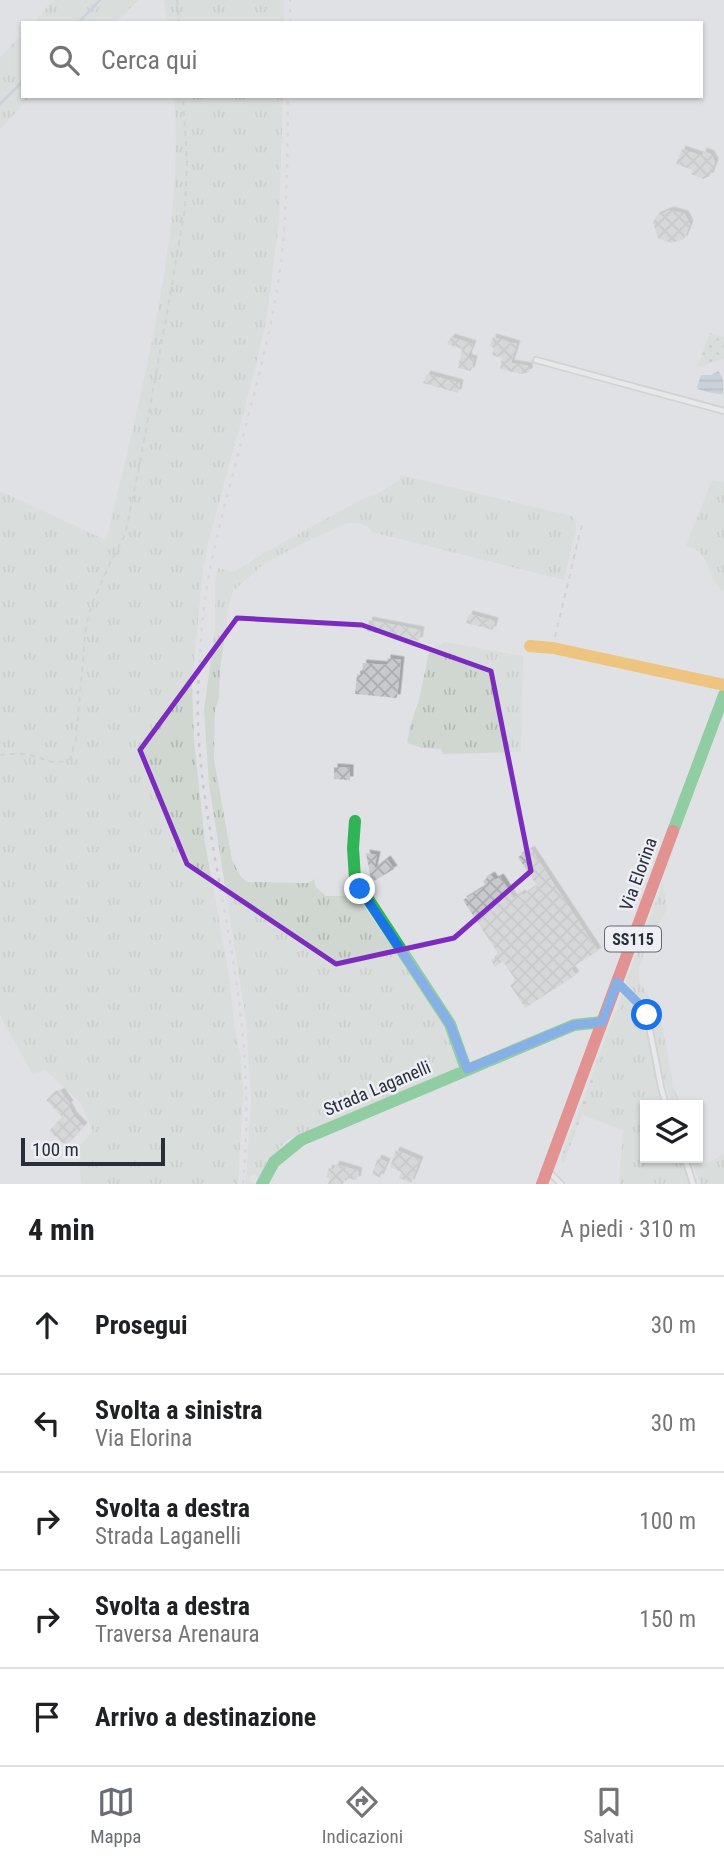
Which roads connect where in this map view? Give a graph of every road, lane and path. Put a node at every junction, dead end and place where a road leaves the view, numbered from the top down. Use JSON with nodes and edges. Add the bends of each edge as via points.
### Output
{"nodes":[{"id":1,"x":177,"y":0,"type":"edge"},
{"id":2,"x":179,"y":21,"type":"edge"},
{"id":3,"x":183,"y":98,"type":"edge"},
{"id":4,"x":536,"y":360,"type":"dead end"},
{"id":5,"x":724,"y":411,"type":"edge"},
{"id":6,"x":582,"y":524,"type":"dead end"},
{"id":7,"x":530,"y":646,"type":"dead end"},
{"id":8,"x":554,"y":648,"type":"junction"},
{"id":9,"x":724,"y":685,"type":"edge"},
{"id":10,"x":724,"y":695,"type":"edge"},
{"id":11,"x":0,"y":755,"type":"edge"},
{"id":12,"x":355,"y":821,"type":"dead end"},
{"id":13,"x":617,"y":982,"type":"junction"},
{"id":14,"x":602,"y":1022,"type":"junction"},
{"id":15,"x":467,"y":1069,"type":"junction"},
{"id":16,"x":665,"y":1100,"type":"edge"},
{"id":17,"x":687,"y":1163,"type":"edge"},
{"id":18,"x":547,"y":1171,"type":"junction"},
{"id":19,"x":262,"y":1184,"type":"edge"},
{"id":20,"x":542,"y":1184,"type":"edge"},
{"id":21,"x":561,"y":1184,"type":"edge"},
{"id":22,"x":693,"y":1184,"type":"edge"}],
"edges":[{"from":1,"to":2,"type":"path"},
{"from":3,"to":11,"type":"path","via":[[187,161],[183,221],[125,535],[86,625],[76,739],[70,759],[61,763],[28,754]]},
{"from":4,"to":5,"type":"lane"},
{"from":6,"to":8,"type":"path"},
{"from":7,"to":8,"type":"street"},
{"from":8,"to":9,"type":"street"},
{"from":10,"to":13,"type":"street","name":"Via Elorina","number":"SS115"},
{"from":12,"to":15,"type":"street","via":[[355,879],[450,1024]]},
{"from":13,"to":14,"type":"street","name":"Via Elorina","number":"SS115"},
{"from":13,"to":16,"type":"lane","via":[[647,1015]]},
{"from":14,"to":15,"type":"street","name":"Strada Laganelli","via":[[574,1025]]},
{"from":14,"to":18,"type":"street","name":"Via Elorina","number":"SS115"},
{"from":15,"to":19,"type":"street","name":"Strada Laganelli","via":[[300,1140],[274,1162]]},
{"from":17,"to":22,"type":"lane"},
{"from":18,"to":20,"type":"street","name":"Via Elorina","number":"SS115"},
{"from":18,"to":21,"type":"lane"}]}
